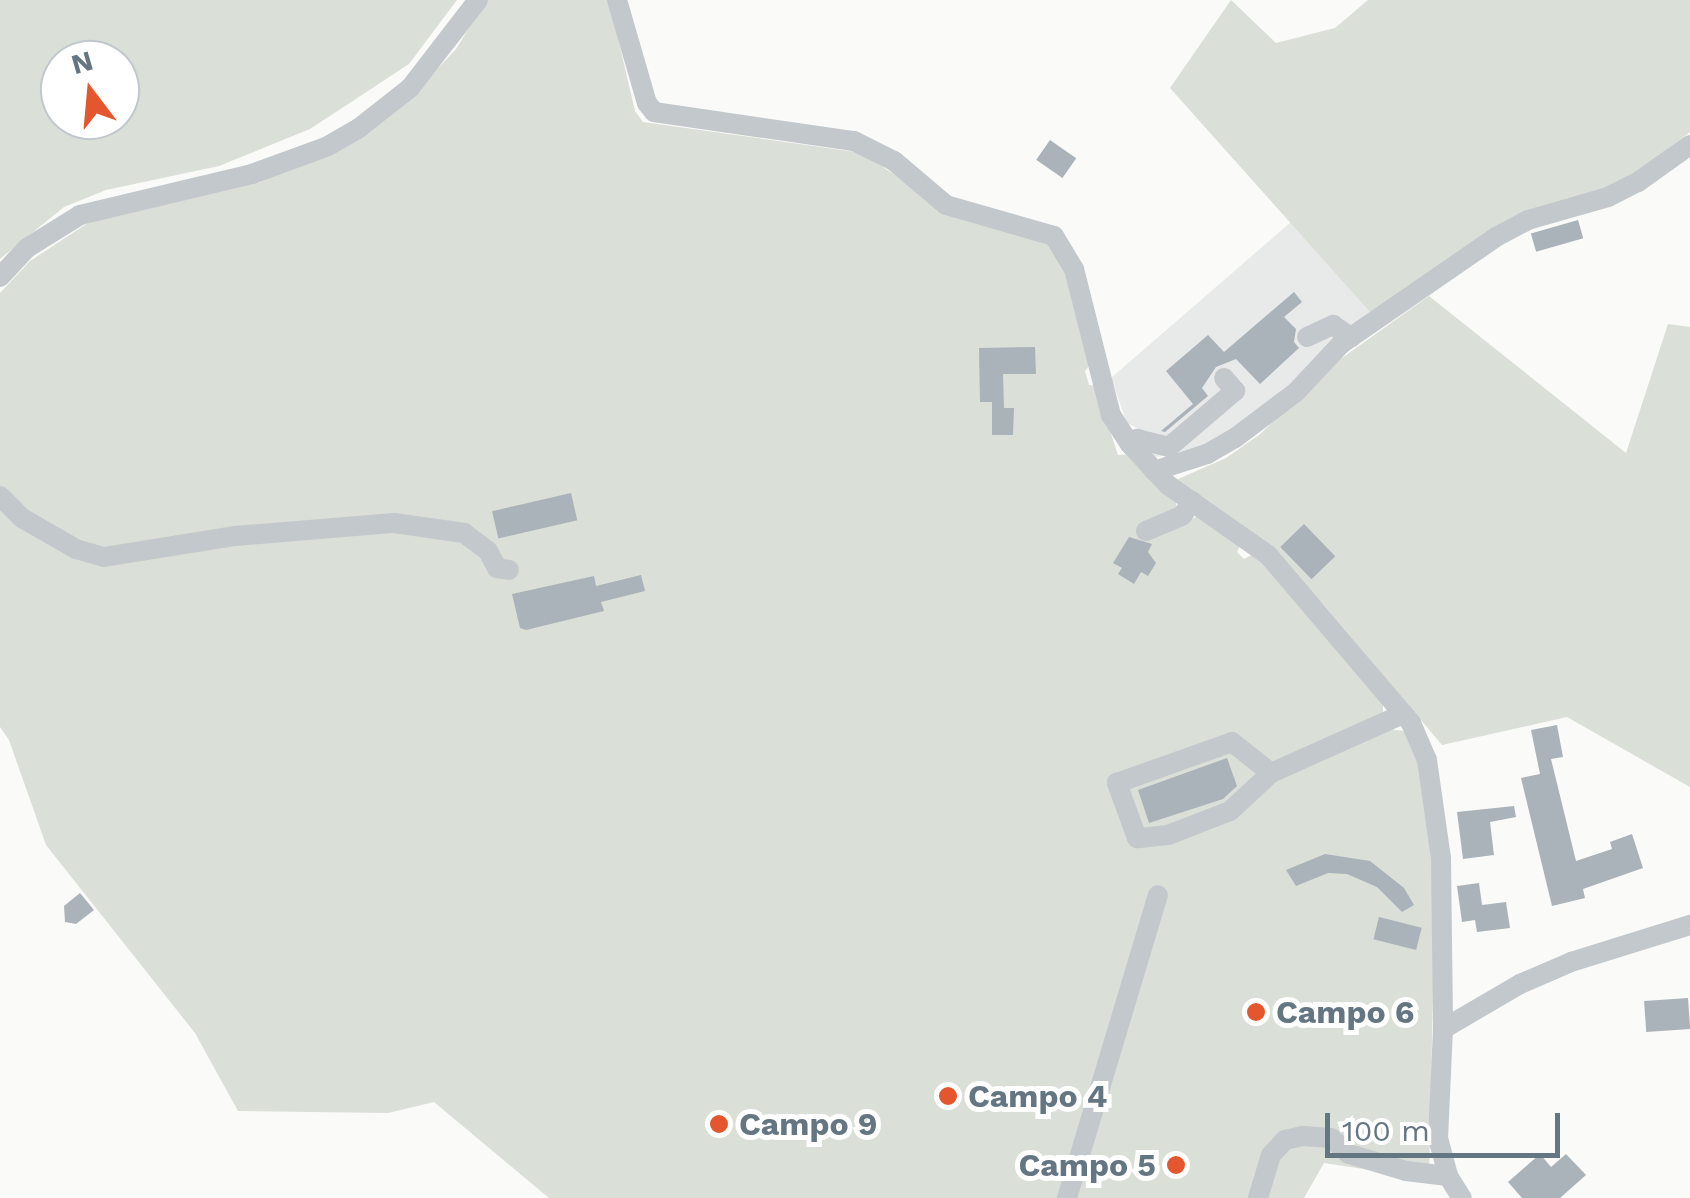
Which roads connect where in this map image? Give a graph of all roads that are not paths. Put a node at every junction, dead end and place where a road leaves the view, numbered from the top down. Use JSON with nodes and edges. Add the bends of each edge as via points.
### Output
{"nodes":[{"id":1,"x":478,"y":0,"type":"edge"},
{"id":2,"x":617,"y":0,"type":"edge"},
{"id":3,"x":1688,"y":149,"type":"edge"},
{"id":4,"x":0,"y":277,"type":"edge"},
{"id":5,"x":1308,"y":336,"type":"dead end"},
{"id":6,"x":1351,"y":336,"type":"junction"},
{"id":7,"x":1224,"y":378,"type":"dead end"},
{"id":8,"x":1130,"y":444,"type":"junction"},
{"id":9,"x":1154,"y":470,"type":"junction"},
{"id":10,"x":0,"y":496,"type":"edge"},
{"id":11,"x":1192,"y":501,"type":"junction"},
{"id":12,"x":1146,"y":531,"type":"dead end"},
{"id":13,"x":509,"y":570,"type":"dead end"},
{"id":14,"x":1403,"y":714,"type":"junction"},
{"id":15,"x":1271,"y":774,"type":"junction"},
{"id":16,"x":1158,"y":895,"type":"dead end"},
{"id":17,"x":1690,"y":925,"type":"edge"},
{"id":18,"x":1443,"y":1029,"type":"junction"},
{"id":19,"x":1448,"y":1176,"type":"junction"},
{"id":20,"x":1067,"y":1198,"type":"edge"},
{"id":21,"x":1258,"y":1198,"type":"edge"},
{"id":22,"x":1462,"y":1198,"type":"edge"}],
"edges":[{"from":1,"to":4,"type":"street","via":[[420,77],[328,146],[252,174],[80,216],[27,248]]},
{"from":2,"to":8,"type":"street","via":[[654,112],[854,141],[894,161],[946,204],[1054,236],[1074,269],[1111,415]]},
{"from":3,"to":6,"type":"street","via":[[1608,197],[1513,226]]},
{"from":5,"to":6,"type":"street","via":[[1333,326]]},
{"from":6,"to":9,"type":"street","via":[[1296,392],[1236,438]]},
{"from":7,"to":8,"type":"street","via":[[1235,391],[1169,447],[1136,439]]},
{"from":8,"to":9,"type":"street"},
{"from":9,"to":11,"type":"street"},
{"from":10,"to":13,"type":"street","via":[[22,518],[104,557],[235,536],[394,523],[464,533],[488,551],[497,568]]},
{"from":11,"to":12,"type":"street","via":[[1182,516]]},
{"from":11,"to":14,"type":"street","via":[[1242,534],[1298,586]]},
{"from":14,"to":15,"type":"street"},
{"from":14,"to":18,"type":"street","via":[[1427,760],[1436,798]]},
{"from":15,"to":15,"type":"street","via":[[1232,742],[1117,783],[1137,838],[1168,835],[1230,810]]},
{"from":16,"to":20,"type":"street"},
{"from":17,"to":18,"type":"street","via":[[1571,962]]},
{"from":18,"to":19,"type":"street","via":[[1438,1138]]},
{"from":19,"to":21,"type":"street","via":[[1406,1171],[1349,1154],[1331,1138],[1303,1136],[1285,1140],[1272,1155]]},
{"from":19,"to":22,"type":"street"}]}
